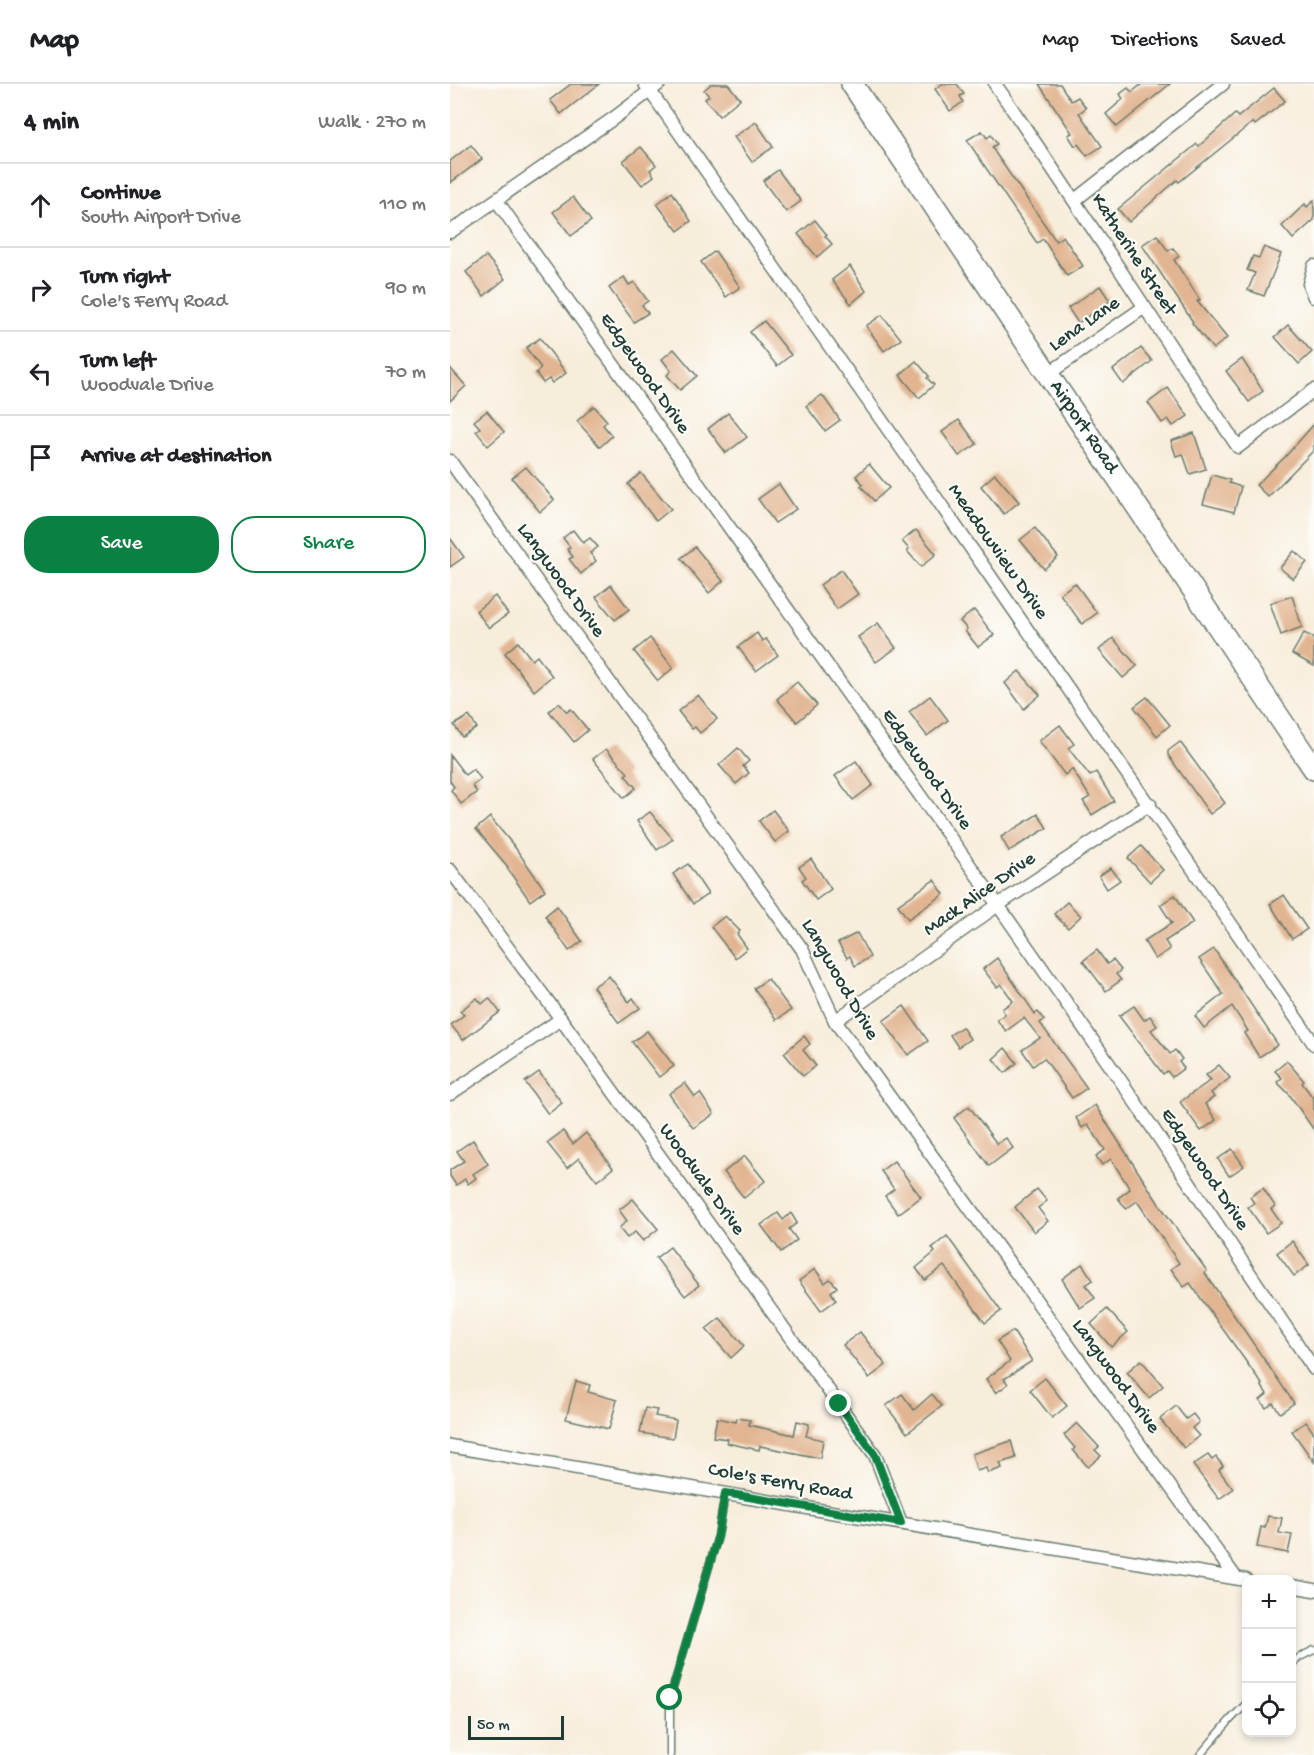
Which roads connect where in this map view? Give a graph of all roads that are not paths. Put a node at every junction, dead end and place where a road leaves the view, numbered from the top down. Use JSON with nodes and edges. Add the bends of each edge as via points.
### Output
{"nodes":[{"id":1,"x":852,"y":84,"type":"edge"},
{"id":2,"x":995,"y":84,"type":"edge"},
{"id":3,"x":1223,"y":84,"type":"edge"},
{"id":4,"x":651,"y":86,"type":"edge"},
{"id":5,"x":1075,"y":200,"type":"junction"},
{"id":6,"x":497,"y":201,"type":"junction"},
{"id":7,"x":450,"y":232,"type":"edge"},
{"id":8,"x":1314,"y":266,"type":"edge"},
{"id":9,"x":1314,"y":297,"type":"edge"},
{"id":10,"x":1143,"y":308,"type":"junction"},
{"id":11,"x":1048,"y":374,"type":"junction"},
{"id":12,"x":1314,"y":390,"type":"edge"},
{"id":13,"x":450,"y":461,"type":"edge"},
{"id":14,"x":1314,"y":769,"type":"edge"},
{"id":15,"x":1150,"y":804,"type":"junction"},
{"id":16,"x":450,"y":870,"type":"edge"},
{"id":17,"x":998,"y":905,"type":"junction"},
{"id":18,"x":561,"y":1019,"type":"junction"},
{"id":19,"x":835,"y":1021,"type":"junction"},
{"id":20,"x":1314,"y":1044,"type":"edge"},
{"id":21,"x":450,"y":1094,"type":"edge"},
{"id":22,"x":1314,"y":1369,"type":"edge"},
{"id":23,"x":450,"y":1446,"type":"edge"},
{"id":24,"x":725,"y":1493,"type":"junction"},
{"id":25,"x":901,"y":1523,"type":"junction"},
{"id":26,"x":1241,"y":1579,"type":"edge"},
{"id":27,"x":1296,"y":1587,"type":"edge"},
{"id":28,"x":1314,"y":1590,"type":"edge"},
{"id":29,"x":1314,"y":1650,"type":"edge"},
{"id":30,"x":1296,"y":1660,"type":"edge"},
{"id":31,"x":1242,"y":1708,"type":"edge"},
{"id":32,"x":670,"y":1755,"type":"edge"},
{"id":33,"x":1200,"y":1755,"type":"edge"}],
"edges":[{"from":1,"to":11,"type":"highway","name":"Airport Road"},
{"from":2,"to":5,"type":"street","name":"Katherine Street"},
{"from":3,"to":5,"type":"street"},
{"from":4,"to":6,"type":"street"},
{"from":4,"to":15,"type":"street","name":"Meadowview Drive"},
{"from":5,"to":10,"type":"street","name":"Katherine Street"},
{"from":6,"to":7,"type":"street"},
{"from":6,"to":17,"type":"street","name":"Edgewood Drive"},
{"from":8,"to":9,"type":"street","via":[[1309,284]]},
{"from":10,"to":11,"type":"street","name":"Lena Lane"},
{"from":10,"to":12,"type":"street","name":"Katherine Street","via":[[1238,447]]},
{"from":11,"to":14,"type":"highway","name":"Airport Road"},
{"from":13,"to":19,"type":"street","name":"Langwood Drive","via":[[802,949]]},
{"from":15,"to":17,"type":"street","name":"Mack Alice Drive"},
{"from":15,"to":20,"type":"street","name":"Meadowview Drive"},
{"from":16,"to":18,"type":"street","name":"Woodvale Drive"},
{"from":17,"to":19,"type":"street","name":"Mack Alice Drive"},
{"from":17,"to":22,"type":"street","name":"Edgewood Drive"},
{"from":18,"to":21,"type":"street"},
{"from":18,"to":25,"type":"street","name":"Woodvale Drive","via":[[875,1455]]},
{"from":19,"to":26,"type":"street","name":"Langwood Drive"},
{"from":23,"to":24,"type":"street","name":"Cole's Ferry Road"},
{"from":24,"to":25,"type":"street","name":"Cole's Ferry Road"},
{"from":24,"to":32,"type":"lane","via":[[718,1536],[670,1698]]},
{"from":25,"to":26,"type":"street","name":"Cole's Ferry Road"},
{"from":27,"to":28,"type":"street"},
{"from":29,"to":30,"type":"lane"},
{"from":31,"to":33,"type":"lane"}]}
